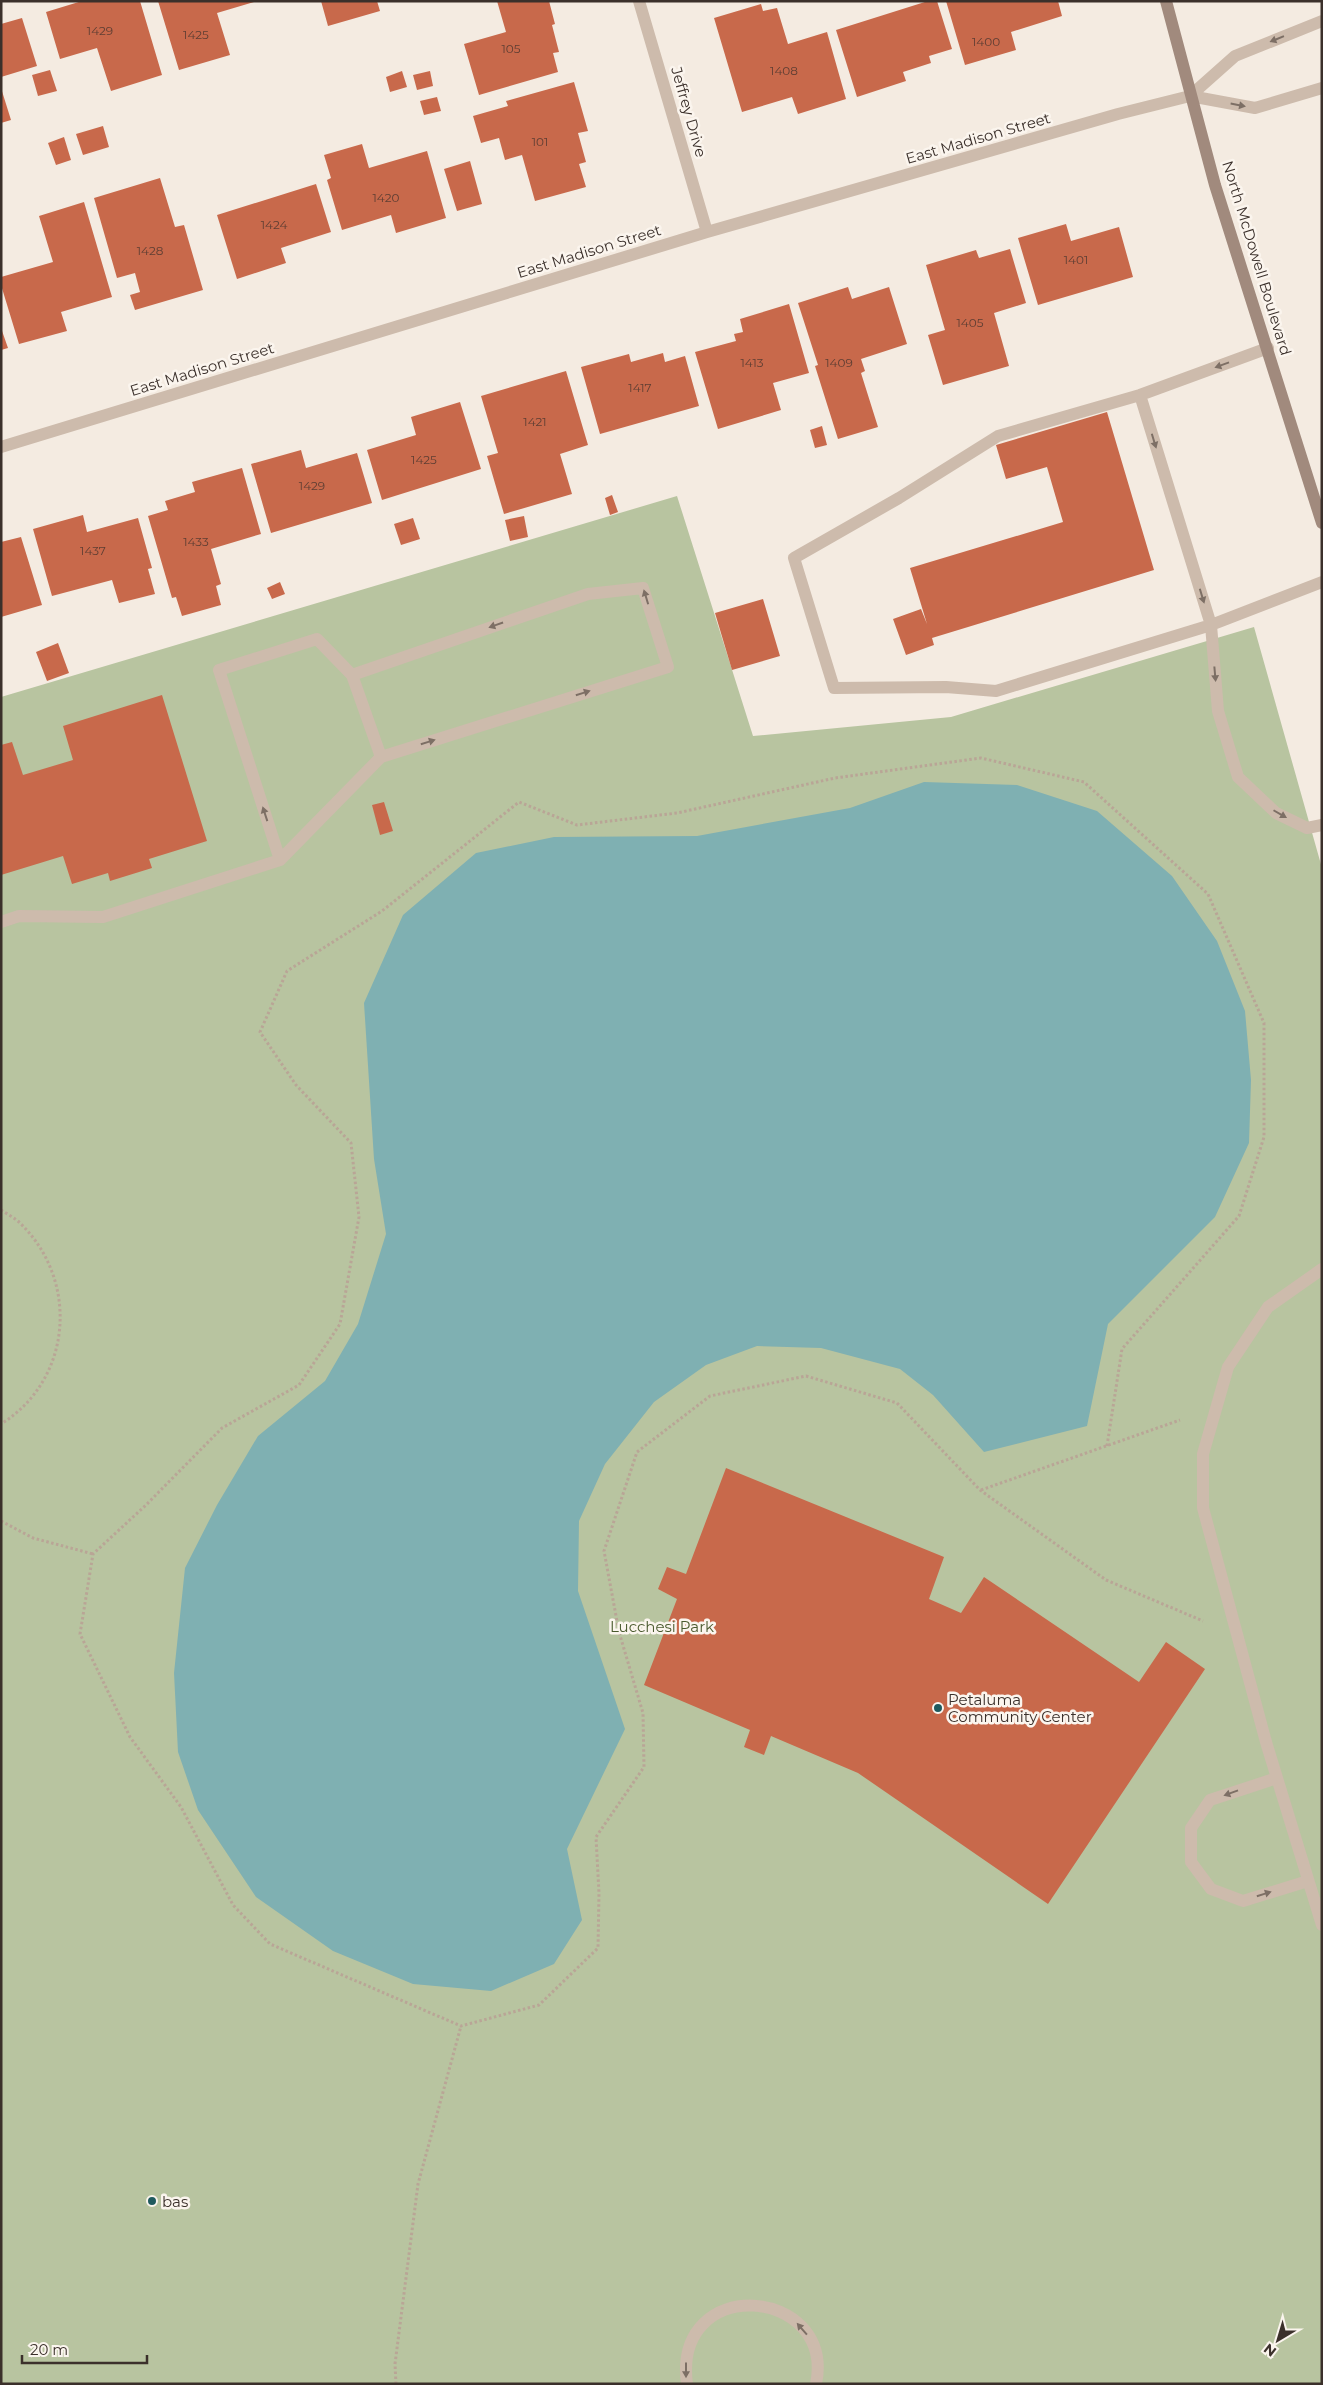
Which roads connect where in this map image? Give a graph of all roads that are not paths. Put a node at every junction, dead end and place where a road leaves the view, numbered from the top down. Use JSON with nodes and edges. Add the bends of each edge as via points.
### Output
{"nodes":[{"id":1,"x":639,"y":1,"type":"edge"},
{"id":2,"x":1166,"y":1,"type":"edge"},
{"id":3,"x":1322,"y":21,"type":"edge"},
{"id":4,"x":1322,"y":88,"type":"edge"},
{"id":5,"x":1190,"y":96,"type":"junction"},
{"id":6,"x":707,"y":232,"type":"junction"},
{"id":7,"x":1268,"y":348,"type":"junction"},
{"id":8,"x":1140,"y":394,"type":"junction"},
{"id":9,"x":1,"y":446,"type":"edge"},
{"id":10,"x":1322,"y":523,"type":"edge"},
{"id":11,"x":1322,"y":582,"type":"edge"},
{"id":12,"x":1211,"y":625,"type":"junction"},
{"id":13,"x":352,"y":675,"type":"junction"},
{"id":14,"x":381,"y":757,"type":"junction"},
{"id":15,"x":1322,"y":825,"type":"edge"},
{"id":16,"x":280,"y":860,"type":"junction"},
{"id":17,"x":1,"y":922,"type":"edge"},
{"id":18,"x":1322,"y":1269,"type":"edge"},
{"id":19,"x":1278,"y":1778,"type":"junction"},
{"id":20,"x":1308,"y":1881,"type":"junction"},
{"id":21,"x":1322,"y":1925,"type":"edge"},
{"id":22,"x":687,"y":2384,"type":"edge"},
{"id":23,"x":816,"y":2384,"type":"edge"}],
"edges":[{"from":1,"to":6,"type":"street","name":"Jeffrey Drive"},
{"from":2,"to":5,"type":"main road","name":"North McDowell Boulevard"},
{"from":3,"to":5,"type":"street","one_way":true,"via":[[1234,56]]},
{"from":5,"to":4,"type":"street","one_way":true,"via":[[1255,108]]},
{"from":5,"to":6,"type":"street","name":"East Madison Street"},
{"from":5,"to":7,"type":"main road","name":"North McDowell Boulevard"},
{"from":6,"to":9,"type":"street","name":"East Madison Street"},
{"from":7,"to":8,"type":"street","one_way":true},
{"from":7,"to":10,"type":"main road","name":"North McDowell Boulevard"},
{"from":8,"to":12,"type":"street","one_way":true},
{"from":8,"to":12,"type":"street","via":[[998,436],[794,558],[834,688],[946,687],[996,691]]},
{"from":11,"to":12,"type":"street"},
{"from":12,"to":15,"type":"street","one_way":true,"via":[[1218,711],[1238,777],[1276,813],[1307,828]]},
{"from":13,"to":14,"type":"street"},
{"from":14,"to":13,"type":"street","one_way":true,"via":[[668,667],[643,588],[588,594]]},
{"from":16,"to":13,"type":"street","one_way":true,"via":[[219,670],[317,639]]},
{"from":14,"to":16,"type":"street"},
{"from":16,"to":17,"type":"street","via":[[103,917],[19,916]]},
{"from":18,"to":19,"type":"street","via":[[1268,1307],[1228,1367],[1204,1454],[1203,1508]]},
{"from":19,"to":20,"type":"street"},
{"from":19,"to":20,"type":"street","one_way":true,"via":[[1210,1800],[1191,1828],[1191,1862],[1211,1889],[1243,1900]]},
{"from":20,"to":21,"type":"street"},
{"from":23,"to":22,"type":"street","one_way":true,"via":[[815,2350],[804,2330],[787,2314],[765,2305],[742,2304],[720,2311],[702,2326],[689,2345],[685,2368]]}]}
